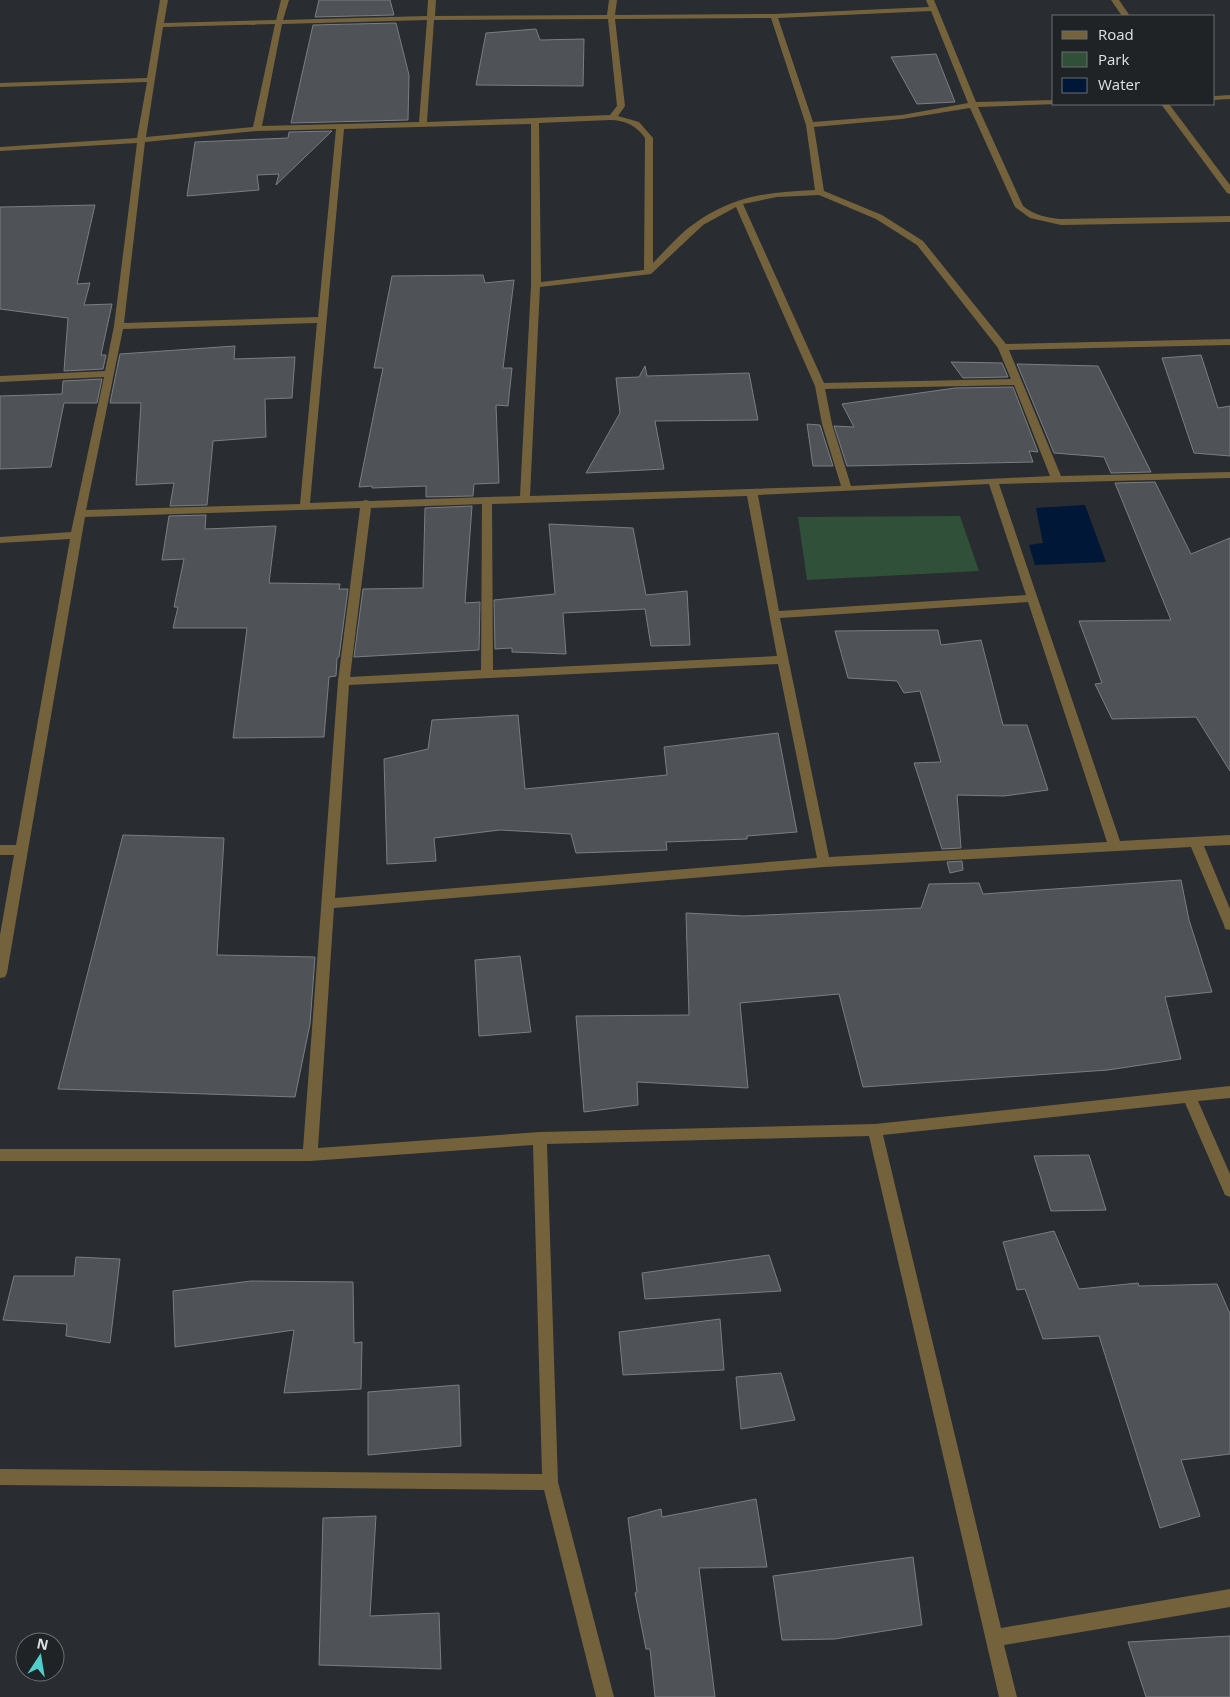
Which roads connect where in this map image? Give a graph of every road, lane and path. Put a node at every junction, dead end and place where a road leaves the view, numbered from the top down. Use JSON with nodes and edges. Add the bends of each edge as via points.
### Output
{"nodes":[{"id":1,"x":164,"y":0,"type":"edge"},
{"id":2,"x":285,"y":0,"type":"edge"},
{"id":3,"x":432,"y":0,"type":"edge"},
{"id":4,"x":613,"y":0,"type":"edge"},
{"id":5,"x":930,"y":0,"type":"edge"},
{"id":6,"x":1115,"y":0,"type":"edge"},
{"id":7,"x":934,"y":9,"type":"junction"},
{"id":8,"x":1125,"y":15,"type":"edge"},
{"id":9,"x":611,"y":16,"type":"junction"},
{"id":10,"x":774,"y":16,"type":"junction"},
{"id":11,"x":432,"y":18,"type":"junction"},
{"id":12,"x":279,"y":21,"type":"junction"},
{"id":13,"x":160,"y":26,"type":"junction"},
{"id":14,"x":150,"y":80,"type":"junction"},
{"id":15,"x":0,"y":85,"type":"edge"},
{"id":16,"x":1230,"y":97,"type":"edge"},
{"id":17,"x":1215,"y":98,"type":"edge"},
{"id":18,"x":1052,"y":102,"type":"edge"},
{"id":19,"x":973,"y":104,"type":"junction"},
{"id":20,"x":1166,"y":105,"type":"edge"},
{"id":21,"x":614,"y":116,"type":"junction"},
{"id":22,"x":535,"y":121,"type":"junction"},
{"id":23,"x":423,"y":123,"type":"junction"},
{"id":24,"x":810,"y":125,"type":"junction"},
{"id":25,"x":340,"y":126,"type":"junction"},
{"id":26,"x":256,"y":129,"type":"junction"},
{"id":27,"x":141,"y":140,"type":"junction"},
{"id":28,"x":0,"y":149,"type":"edge"},
{"id":29,"x":1230,"y":191,"type":"edge"},
{"id":30,"x":820,"y":192,"type":"junction"},
{"id":31,"x":738,"y":202,"type":"junction"},
{"id":32,"x":1230,"y":219,"type":"edge"},
{"id":33,"x":648,"y":272,"type":"junction"},
{"id":34,"x":536,"y":285,"type":"junction"},
{"id":35,"x":321,"y":320,"type":"junction"},
{"id":36,"x":119,"y":326,"type":"junction"},
{"id":37,"x":1230,"y":342,"type":"edge"},
{"id":38,"x":1003,"y":347,"type":"junction"},
{"id":39,"x":108,"y":374,"type":"junction"},
{"id":40,"x":0,"y":379,"type":"edge"},
{"id":41,"x":1017,"y":382,"type":"junction"},
{"id":42,"x":820,"y":386,"type":"junction"},
{"id":43,"x":1230,"y":475,"type":"edge"},
{"id":44,"x":1057,"y":480,"type":"junction"},
{"id":45,"x":993,"y":481,"type":"junction"},
{"id":46,"x":847,"y":488,"type":"junction"},
{"id":47,"x":752,"y":492,"type":"junction"},
{"id":48,"x":525,"y":500,"type":"junction"},
{"id":49,"x":487,"y":501,"type":"junction"},
{"id":50,"x":366,"y":504,"type":"junction"},
{"id":51,"x":305,"y":506,"type":"junction"},
{"id":52,"x":80,"y":514,"type":"junction"},
{"id":53,"x":76,"y":535,"type":"junction"},
{"id":54,"x":0,"y":540,"type":"edge"},
{"id":55,"x":1032,"y":598,"type":"junction"},
{"id":56,"x":774,"y":616,"type":"junction"},
{"id":57,"x":784,"y":660,"type":"junction"},
{"id":58,"x":487,"y":674,"type":"junction"},
{"id":59,"x":344,"y":681,"type":"junction"},
{"id":60,"x":1230,"y":840,"type":"edge"},
{"id":61,"x":1196,"y":843,"type":"junction"},
{"id":62,"x":1115,"y":846,"type":"junction"},
{"id":63,"x":0,"y":850,"type":"edge"},
{"id":64,"x":21,"y":850,"type":"junction"},
{"id":65,"x":824,"y":862,"type":"junction"},
{"id":66,"x":328,"y":904,"type":"junction"},
{"id":67,"x":1230,"y":925,"type":"edge"},
{"id":68,"x":0,"y":973,"type":"edge"},
{"id":69,"x":1230,"y":1092,"type":"edge"},
{"id":70,"x":1189,"y":1097,"type":"junction"},
{"id":71,"x":876,"y":1130,"type":"junction"},
{"id":72,"x":540,"y":1138,"type":"junction"},
{"id":73,"x":0,"y":1154,"type":"edge"},
{"id":74,"x":310,"y":1155,"type":"junction"},
{"id":75,"x":1230,"y":1190,"type":"edge"},
{"id":76,"x":0,"y":1477,"type":"edge"},
{"id":77,"x":550,"y":1482,"type":"junction"},
{"id":78,"x":1230,"y":1598,"type":"edge"},
{"id":79,"x":995,"y":1638,"type":"junction"},
{"id":80,"x":605,"y":1697,"type":"edge"},
{"id":81,"x":1008,"y":1697,"type":"edge"}],
"edges":[{"from":1,"to":13,"type":"street"},
{"from":2,"to":12,"type":"street"},
{"from":3,"to":11,"type":"street"},
{"from":4,"to":9,"type":"street"},
{"from":5,"to":7,"type":"street"},
{"from":6,"to":8,"type":"street"},
{"from":7,"to":10,"type":"street"},
{"from":7,"to":19,"type":"street"},
{"from":9,"to":10,"type":"street"},
{"from":9,"to":11,"type":"street"},
{"from":9,"to":21,"type":"street","via":[[621,106]]},
{"from":10,"to":24,"type":"street"},
{"from":11,"to":12,"type":"street"},
{"from":11,"to":23,"type":"street"},
{"from":12,"to":13,"type":"street"},
{"from":12,"to":26,"type":"street"},
{"from":13,"to":14,"type":"street"},
{"from":14,"to":15,"type":"street"},
{"from":14,"to":27,"type":"street"},
{"from":16,"to":17,"type":"street"},
{"from":18,"to":19,"type":"street"},
{"from":19,"to":24,"type":"street","via":[[902,117]]},
{"from":19,"to":32,"type":"street","via":[[1019,207],[1028,215],[1060,222]]},
{"from":20,"to":29,"type":"street"},
{"from":21,"to":22,"type":"street"},
{"from":21,"to":33,"type":"street","via":[[646,131],[649,138]]},
{"from":22,"to":23,"type":"street"},
{"from":22,"to":34,"type":"street"},
{"from":23,"to":25,"type":"street"},
{"from":24,"to":30,"type":"street"},
{"from":25,"to":26,"type":"street"},
{"from":25,"to":35,"type":"street"},
{"from":26,"to":27,"type":"street"},
{"from":27,"to":28,"type":"street"},
{"from":27,"to":36,"type":"street"},
{"from":30,"to":31,"type":"street","via":[[777,194]]},
{"from":30,"to":38,"type":"street","via":[[879,217],[920,243]]},
{"from":31,"to":33,"type":"street","via":[[700,223]]},
{"from":31,"to":42,"type":"street"},
{"from":33,"to":34,"type":"street"},
{"from":34,"to":48,"type":"street"},
{"from":35,"to":36,"type":"street"},
{"from":35,"to":51,"type":"street"},
{"from":36,"to":39,"type":"street"},
{"from":37,"to":38,"type":"street"},
{"from":38,"to":41,"type":"street"},
{"from":39,"to":40,"type":"street"},
{"from":39,"to":52,"type":"street"},
{"from":41,"to":42,"type":"street"},
{"from":41,"to":44,"type":"street"},
{"from":42,"to":46,"type":"street","via":[[827,424]]},
{"from":43,"to":44,"type":"street"},
{"from":44,"to":45,"type":"street"},
{"from":45,"to":46,"type":"street"},
{"from":45,"to":55,"type":"street"},
{"from":46,"to":47,"type":"street"},
{"from":47,"to":48,"type":"street"},
{"from":47,"to":56,"type":"street"},
{"from":48,"to":49,"type":"street"},
{"from":49,"to":50,"type":"street"},
{"from":49,"to":58,"type":"street"},
{"from":50,"to":51,"type":"street"},
{"from":50,"to":59,"type":"street"},
{"from":51,"to":52,"type":"street"},
{"from":52,"to":53,"type":"street"},
{"from":53,"to":54,"type":"street"},
{"from":53,"to":64,"type":"street"},
{"from":55,"to":56,"type":"street"},
{"from":55,"to":62,"type":"street"},
{"from":56,"to":57,"type":"street"},
{"from":57,"to":58,"type":"street"},
{"from":57,"to":65,"type":"street"},
{"from":58,"to":59,"type":"street"},
{"from":59,"to":66,"type":"street"},
{"from":60,"to":61,"type":"street"},
{"from":61,"to":62,"type":"street"},
{"from":61,"to":67,"type":"street"},
{"from":62,"to":65,"type":"street"},
{"from":63,"to":64,"type":"street"},
{"from":64,"to":68,"type":"street"},
{"from":65,"to":66,"type":"street"},
{"from":66,"to":74,"type":"street"},
{"from":69,"to":70,"type":"street"},
{"from":70,"to":71,"type":"street"},
{"from":70,"to":75,"type":"street"},
{"from":71,"to":72,"type":"street"},
{"from":71,"to":79,"type":"street"},
{"from":72,"to":74,"type":"street"},
{"from":72,"to":77,"type":"street"},
{"from":73,"to":74,"type":"street"},
{"from":76,"to":77,"type":"street"},
{"from":77,"to":80,"type":"street"},
{"from":78,"to":79,"type":"street"},
{"from":79,"to":81,"type":"street"}]}
